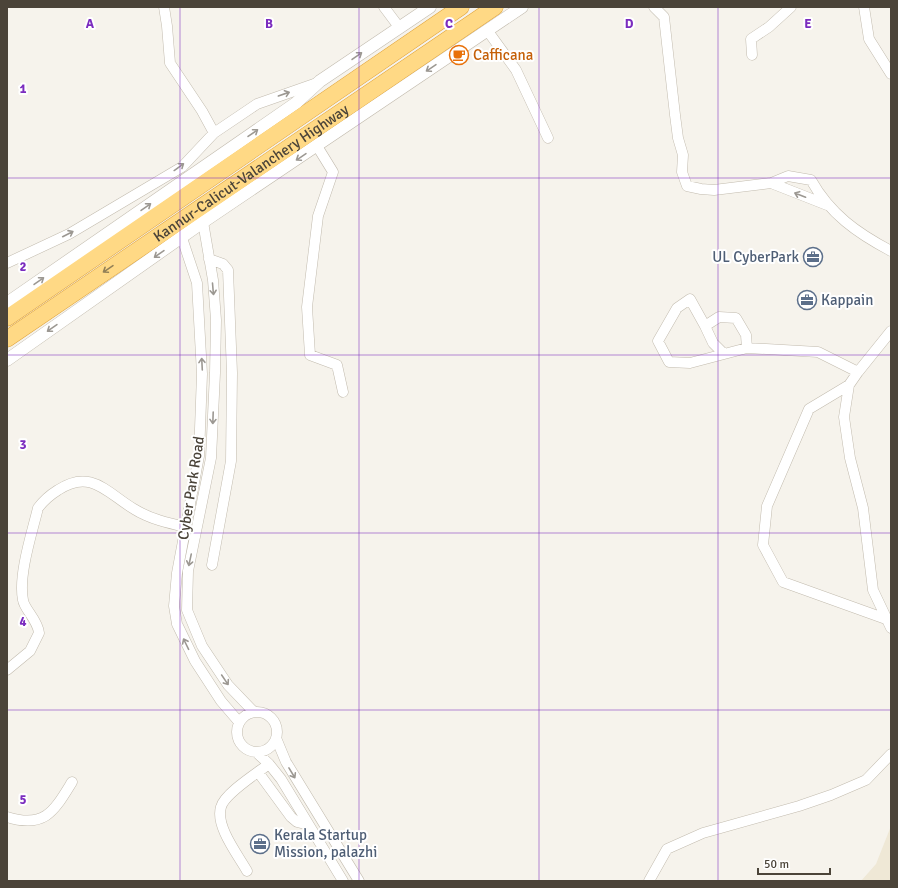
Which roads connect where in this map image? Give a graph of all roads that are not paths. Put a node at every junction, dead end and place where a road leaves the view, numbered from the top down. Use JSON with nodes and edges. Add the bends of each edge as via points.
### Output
{"nodes":[{"id":1,"x":164,"y":7,"type":"edge"},
{"id":2,"x":384,"y":7,"type":"edge"},
{"id":3,"x":430,"y":7,"type":"edge"},
{"id":4,"x":461,"y":7,"type":"edge"},
{"id":5,"x":495,"y":7,"type":"edge"},
{"id":6,"x":522,"y":7,"type":"edge"},
{"id":7,"x":654,"y":7,"type":"edge"},
{"id":8,"x":792,"y":7,"type":"edge"},
{"id":9,"x":864,"y":7,"type":"edge"},
{"id":10,"x":398,"y":27,"type":"junction"},
{"id":11,"x":486,"y":30,"type":"junction"},
{"id":12,"x":752,"y":55,"type":"dead end"},
{"id":13,"x":891,"y":74,"type":"edge"},
{"id":14,"x":320,"y":82,"type":"junction"},
{"id":15,"x":214,"y":132,"type":"junction"},
{"id":16,"x":548,"y":138,"type":"dead end"},
{"id":17,"x":317,"y":146,"type":"junction"},
{"id":18,"x":771,"y":183,"type":"junction"},
{"id":19,"x":829,"y":206,"type":"junction"},
{"id":20,"x":203,"y":222,"type":"junction"},
{"id":21,"x":182,"y":238,"type":"junction"},
{"id":22,"x":891,"y":251,"type":"edge"},
{"id":23,"x":209,"y":259,"type":"junction"},
{"id":24,"x":7,"y":263,"type":"edge"},
{"id":25,"x":7,"y":303,"type":"edge"},
{"id":26,"x":7,"y":318,"type":"edge"},
{"id":27,"x":705,"y":326,"type":"junction"},
{"id":28,"x":891,"y":331,"type":"edge"},
{"id":29,"x":7,"y":339,"type":"edge"},
{"id":30,"x":747,"y":348,"type":"junction"},
{"id":31,"x":723,"y":353,"type":"junction"},
{"id":32,"x":7,"y":360,"type":"edge"},
{"id":33,"x":858,"y":372,"type":"junction"},
{"id":34,"x":849,"y":385,"type":"junction"},
{"id":35,"x":343,"y":392,"type":"dead end"},
{"id":36,"x":186,"y":527,"type":"junction"},
{"id":37,"x":212,"y":565,"type":"dead end"},
{"id":38,"x":886,"y":619,"type":"junction"},
{"id":39,"x":891,"y":628,"type":"edge"},
{"id":40,"x":7,"y":670,"type":"edge"},
{"id":41,"x":253,"y":711,"type":"junction"},
{"id":42,"x":239,"y":722,"type":"junction"},
{"id":43,"x":276,"y":738,"type":"junction"},
{"id":44,"x":256,"y":752,"type":"junction"},
{"id":45,"x":891,"y":754,"type":"edge"},
{"id":46,"x":269,"y":764,"type":"junction"},
{"id":47,"x":258,"y":772,"type":"junction"},
{"id":48,"x":72,"y":782,"type":"dead end"},
{"id":49,"x":7,"y":818,"type":"edge"},
{"id":50,"x":309,"y":825,"type":"junction"},
{"id":51,"x":247,"y":871,"type":"dead end"},
{"id":52,"x":343,"y":881,"type":"edge"},
{"id":53,"x":359,"y":881,"type":"edge"},
{"id":54,"x":649,"y":881,"type":"edge"}],
"edges":[{"from":1,"to":15,"type":"street","via":[[170,63]]},
{"from":2,"to":10,"type":"street"},
{"from":3,"to":10,"type":"street"},
{"from":4,"to":26,"type":"highway","name":"Kannur-Calicut-Valanchery Highway"},
{"from":5,"to":29,"type":"highway","name":"Kannur-Calicut-Valanchery Highway","one_way":true},
{"from":6,"to":11,"type":"street"},
{"from":7,"to":18,"type":"street","via":[[664,16],[678,138],[683,155],[682,172],[687,186],[714,190]]},
{"from":8,"to":12,"type":"street","via":[[751,39]]},
{"from":9,"to":13,"type":"street","via":[[869,39]]},
{"from":14,"to":10,"type":"street","one_way":true},
{"from":11,"to":16,"type":"street","via":[[516,70]]},
{"from":11,"to":17,"type":"street","one_way":true},
{"from":15,"to":14,"type":"street","one_way":true,"via":[[257,104]]},
{"from":25,"to":14,"type":"street","one_way":true,"via":[[296,103]]},
{"from":24,"to":15,"type":"street","one_way":true,"via":[[69,234],[182,167]]},
{"from":17,"to":20,"type":"street","one_way":true},
{"from":17,"to":35,"type":"street","via":[[332,172],[318,216],[307,307],[307,332],[310,355],[337,365]]},
{"from":19,"to":18,"type":"street","one_way":true},
{"from":18,"to":19,"type":"street","via":[[788,176],[812,180],[821,198]]},
{"from":19,"to":22,"type":"street","via":[[863,236]]},
{"from":20,"to":21,"type":"street"},
{"from":20,"to":23,"type":"street"},
{"from":21,"to":32,"type":"street","one_way":true},
{"from":36,"to":21,"type":"street","name":"Cyber Park Road","one_way":true,"via":[[199,456],[202,374],[197,283]]},
{"from":23,"to":37,"type":"street","via":[[223,264],[228,270],[232,373],[231,461]]},
{"from":23,"to":41,"type":"street","one_way":true,"via":[[216,320],[211,458],[188,571],[186,610],[207,652],[228,685]]},
{"from":27,"to":30,"type":"street","via":[[719,317],[736,318],[746,334]]},
{"from":27,"to":31,"type":"street","via":[[713,343]]},
{"from":27,"to":31,"type":"street","via":[[690,299],[677,308],[658,341],[669,362],[690,363]]},
{"from":28,"to":33,"type":"street"},
{"from":30,"to":31,"type":"street"},
{"from":30,"to":33,"type":"street","via":[[818,352]]},
{"from":33,"to":34,"type":"street"},
{"from":34,"to":38,"type":"street","via":[[844,417],[850,458],[863,508],[873,590]]},
{"from":34,"to":38,"type":"street","via":[[809,410],[767,506],[763,545],[783,582]]},
{"from":36,"to":40,"type":"street","via":[[134,510],[97,484],[81,480],[69,483],[43,500],[38,508],[24,565],[23,601],[39,633],[30,651]]},
{"from":42,"to":36,"type":"street","name":"Cyber Park Road","one_way":true,"via":[[220,701],[195,661],[177,624],[174,606],[177,573]]},
{"from":38,"to":39,"type":"street"},
{"from":41,"to":42,"type":"street"},
{"from":41,"to":43,"type":"street","via":[[268,714],[276,724]]},
{"from":42,"to":44,"type":"street","via":[[239,742],[243,747]]},
{"from":43,"to":44,"type":"street","via":[[269,748]]},
{"from":43,"to":53,"type":"street","one_way":true,"via":[[286,762]]},
{"from":44,"to":46,"type":"street"},
{"from":45,"to":54,"type":"street","via":[[866,780],[838,792],[799,806],[703,833],[667,849]]},
{"from":46,"to":47,"type":"street"},
{"from":46,"to":50,"type":"street"},
{"from":47,"to":50,"type":"street","via":[[291,817],[297,822]]},
{"from":47,"to":51,"type":"street","via":[[226,798],[221,806],[221,827]]},
{"from":48,"to":49,"type":"street","via":[[55,810],[46,818],[35,821]]},
{"from":50,"to":52,"type":"street"}]}
